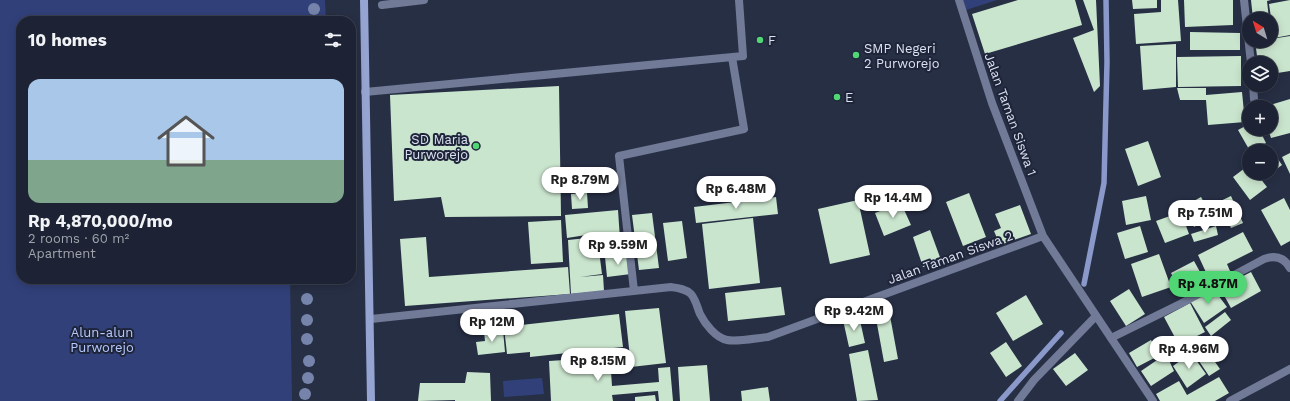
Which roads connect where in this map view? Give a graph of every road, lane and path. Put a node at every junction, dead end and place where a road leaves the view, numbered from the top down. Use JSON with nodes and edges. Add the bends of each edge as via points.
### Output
{"nodes":[{"id":1,"x":364,"y":0,"type":"edge"},
{"id":2,"x":424,"y":0,"type":"edge"},
{"id":3,"x":739,"y":0,"type":"edge"},
{"id":4,"x":959,"y":0,"type":"edge"},
{"id":5,"x":1244,"y":0,"type":"edge"},
{"id":6,"x":382,"y":5,"type":"dead end"},
{"id":7,"x":1250,"y":56,"type":"edge"},
{"id":8,"x":732,"y":57,"type":"junction"},
{"id":9,"x":366,"y":92,"type":"junction"},
{"id":10,"x":1254,"y":92,"type":"edge"},
{"id":11,"x":1254,"y":99,"type":"dead end"},
{"id":12,"x":1043,"y":236,"type":"junction"},
{"id":13,"x":1290,"y":268,"type":"edge"},
{"id":14,"x":634,"y":291,"type":"junction"},
{"id":15,"x":1096,"y":316,"type":"junction"},
{"id":16,"x":371,"y":319,"type":"junction"},
{"id":17,"x":1111,"y":338,"type":"junction"},
{"id":18,"x":1290,"y":369,"type":"edge"},
{"id":19,"x":371,"y":401,"type":"edge"},
{"id":20,"x":1018,"y":401,"type":"edge"},
{"id":21,"x":1153,"y":401,"type":"edge"},
{"id":22,"x":1230,"y":401,"type":"edge"}],
"edges":[{"from":1,"to":9,"type":"main road"},
{"from":2,"to":6,"type":"street"},
{"from":3,"to":8,"type":"street","via":[[743,56]]},
{"from":4,"to":12,"type":"street","name":"Jalan Taman Siswa 1","via":[[992,103]]},
{"from":5,"to":7,"type":"street"},
{"from":8,"to":9,"type":"street"},
{"from":8,"to":14,"type":"street","via":[[744,130],[619,156]]},
{"from":9,"to":16,"type":"main road"},
{"from":10,"to":11,"type":"street"},
{"from":12,"to":14,"type":"street","name":"Jalan Taman Siswa 2","via":[[768,337],[726,340],[715,333],[701,315],[690,294],[683,289],[671,287]]},
{"from":12,"to":15,"type":"street","name":"Jalan Taman Siswa 1"},
{"from":13,"to":17,"type":"street","via":[[1286,260],[1278,257],[1264,259]]},
{"from":14,"to":16,"type":"street","name":"Jalan Taman Siswa 2"},
{"from":15,"to":17,"type":"street","name":"Jalan Taman Siswa 1"},
{"from":15,"to":20,"type":"street","via":[[1034,380]]},
{"from":16,"to":19,"type":"main road"},
{"from":17,"to":21,"type":"street","name":"Jalan Taman Siswa 1"},
{"from":18,"to":22,"type":"street"}]}
